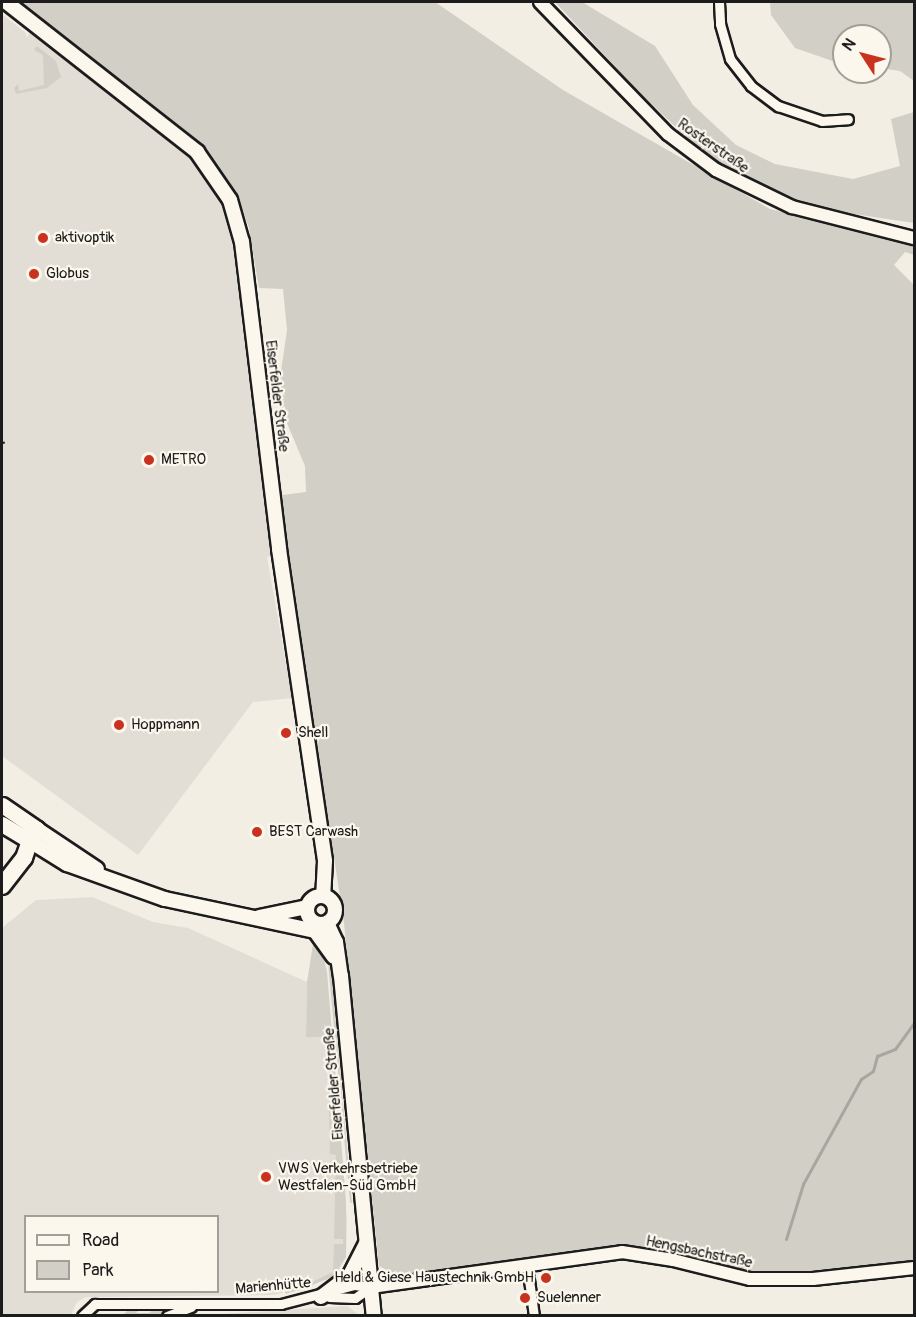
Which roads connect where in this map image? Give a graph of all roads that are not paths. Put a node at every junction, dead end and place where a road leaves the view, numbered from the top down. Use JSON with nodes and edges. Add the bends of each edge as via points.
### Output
{"nodes":[{"id":1,"x":6,"y":2,"type":"edge"},
{"id":2,"x":540,"y":2,"type":"edge"},
{"id":3,"x":719,"y":2,"type":"edge"},
{"id":4,"x":848,"y":119,"type":"dead end"},
{"id":5,"x":915,"y":238,"type":"edge"},
{"id":6,"x":2,"y":805,"type":"edge"},
{"id":7,"x":2,"y":824,"type":"edge"},
{"id":8,"x":34,"y":835,"type":"junction"},
{"id":9,"x":2,"y":879,"type":"edge"},
{"id":10,"x":2,"y":886,"type":"edge"},
{"id":11,"x":323,"y":896,"type":"junction"},
{"id":12,"x":308,"y":912,"type":"junction"},
{"id":13,"x":254,"y":918,"type":"junction"},
{"id":14,"x":327,"y":923,"type":"junction"},
{"id":15,"x":340,"y":976,"type":"junction"},
{"id":16,"x":366,"y":1241,"type":"junction"},
{"id":17,"x":527,"y":1265,"type":"junction"},
{"id":18,"x":915,"y":1268,"type":"edge"},
{"id":19,"x":371,"y":1287,"type":"junction"},
{"id":20,"x":321,"y":1297,"type":"junction"},
{"id":21,"x":191,"y":1306,"type":"junction"},
{"id":22,"x":82,"y":1316,"type":"edge"},
{"id":23,"x":167,"y":1316,"type":"edge"},
{"id":24,"x":374,"y":1316,"type":"edge"},
{"id":25,"x":534,"y":1316,"type":"edge"}],
"edges":[{"from":1,"to":11,"type":"main road","name":"Eiserfelder Straße","via":[[197,152],[230,200],[242,242],[279,549],[325,861]]},
{"from":2,"to":5,"type":"street","name":"Rosterstraße","via":[[668,134],[733,181],[792,207]]},
{"from":3,"to":4,"type":"street","via":[[720,24],[730,59],[750,86],[778,106],[822,122]]},
{"from":6,"to":8,"type":"main road"},
{"from":7,"to":8,"type":"main road"},
{"from":8,"to":9,"type":"highway","via":[[14,855]]},
{"from":8,"to":10,"type":"highway","via":[[24,858]]},
{"from":8,"to":13,"type":"main road","via":[[68,864],[165,899]]},
{"from":11,"to":12,"type":"main road","via":[[311,900]]},
{"from":11,"to":14,"type":"main road","name":"Eiserfelder Straße","via":[[331,899],[336,910]]},
{"from":12,"to":13,"type":"main road"},
{"from":12,"to":14,"type":"main road","via":[[314,923]]},
{"from":13,"to":15,"type":"main road","via":[[321,935]]},
{"from":14,"to":15,"type":"main road","name":"Eiserfelder Straße","via":[[336,942]]},
{"from":15,"to":16,"type":"main road","name":"Eiserfelder Straße"},
{"from":16,"to":19,"type":"main road","name":"Eiserfelder Straße"},
{"from":16,"to":20,"type":"main road","via":[[350,1275]]},
{"from":17,"to":18,"type":"street","name":"Hengsbachstraße","via":[[622,1252],[750,1279],[813,1279]]},
{"from":17,"to":19,"type":"street","name":"Hengsbachstraße"},
{"from":17,"to":25,"type":"street"},
{"from":19,"to":20,"type":"street","name":"Marienhütte","via":[[354,1285]]},
{"from":19,"to":24,"type":"main road","name":"Eiserfelder Straße"},
{"from":20,"to":21,"type":"street","name":"Marienhütte","via":[[281,1304]]},
{"from":21,"to":22,"type":"street","name":"Marienhütte","via":[[95,1304]]},
{"from":21,"to":23,"type":"street","name":"Marienhütte"}]}
